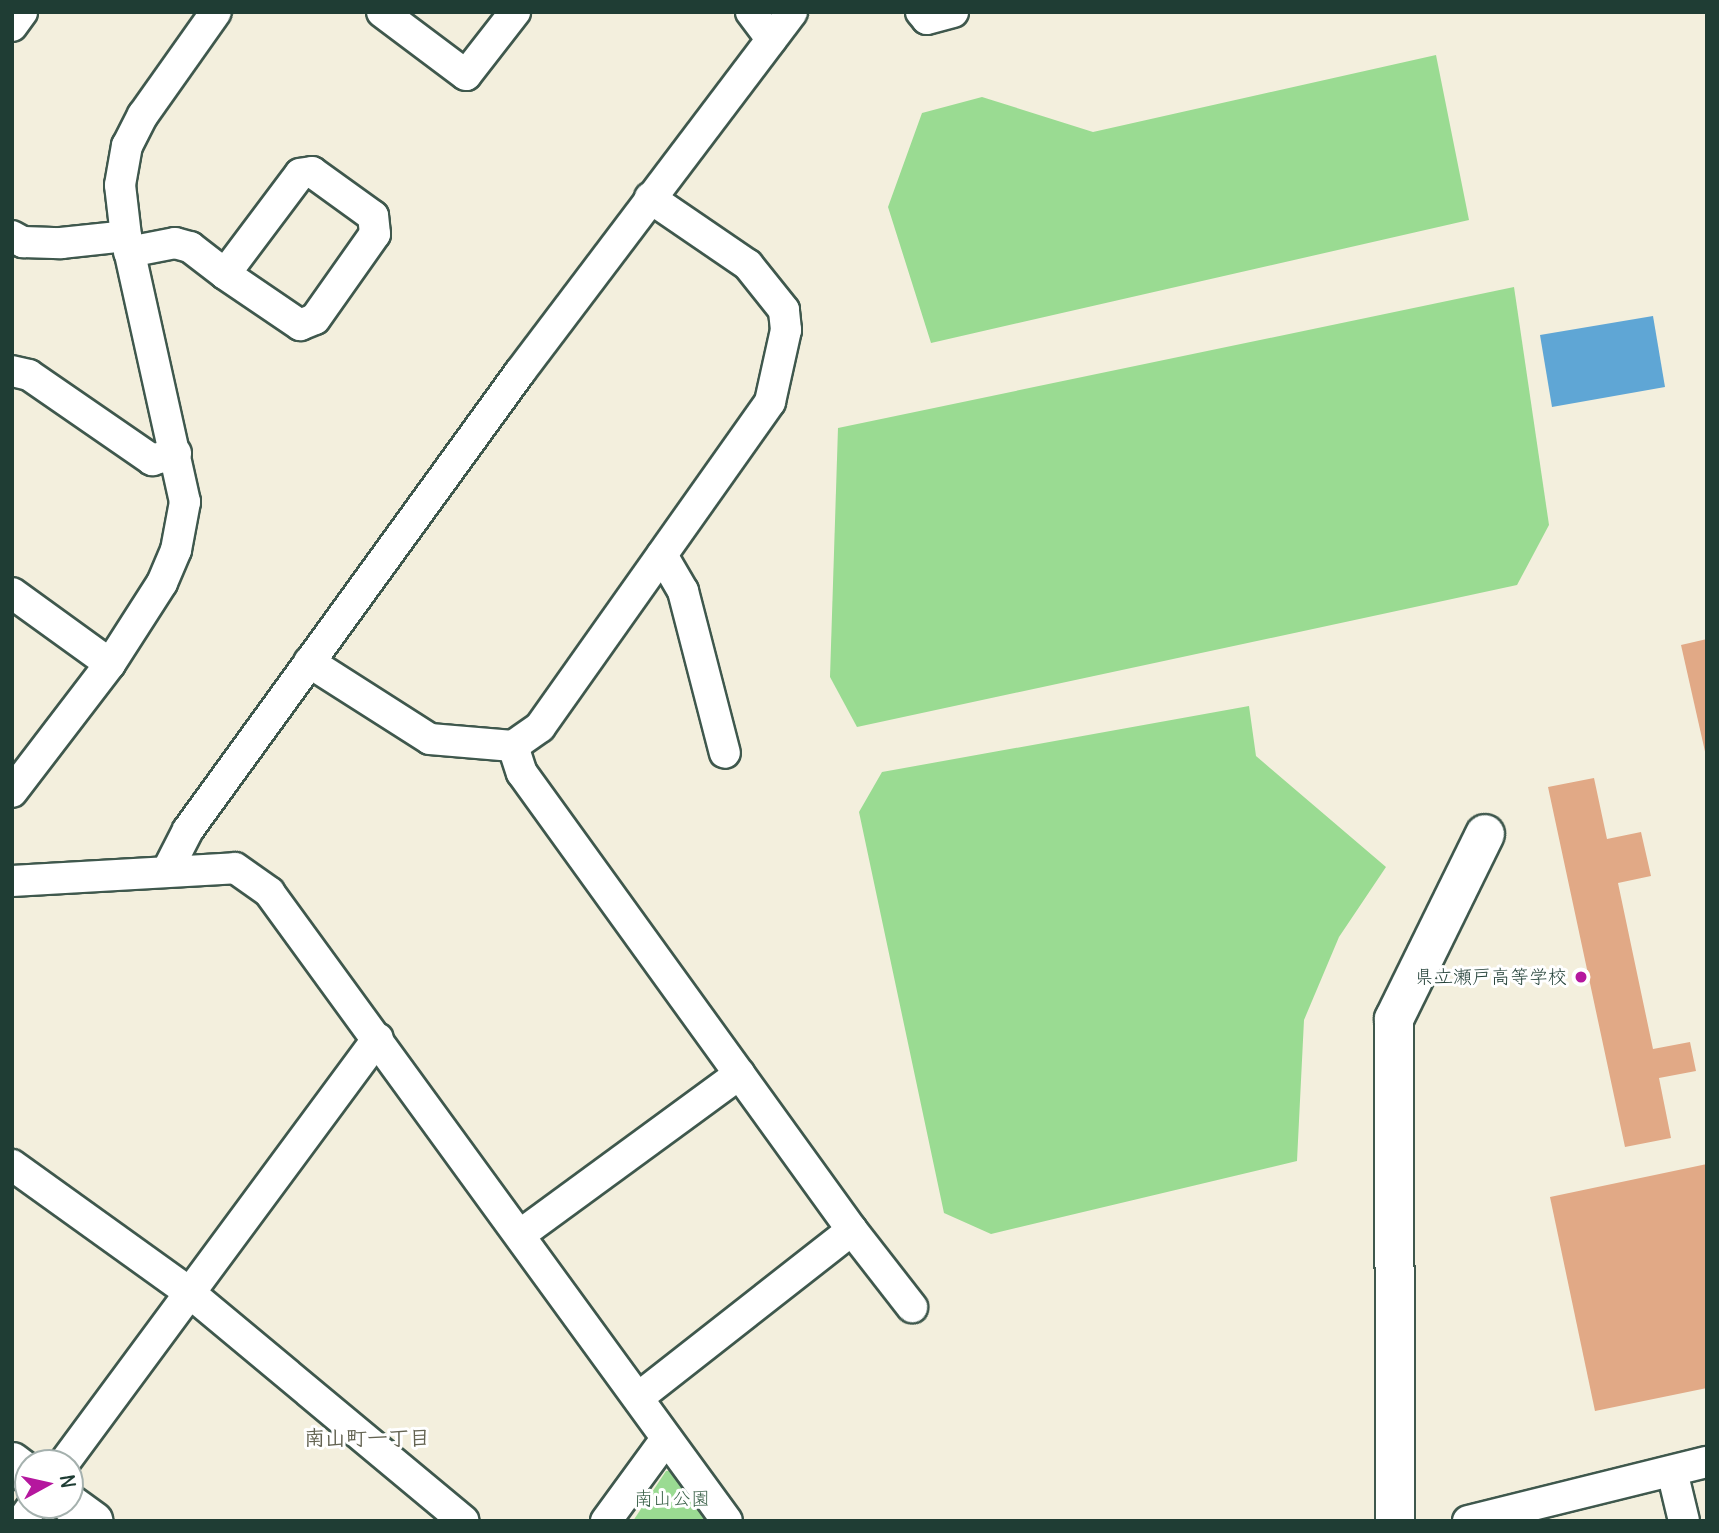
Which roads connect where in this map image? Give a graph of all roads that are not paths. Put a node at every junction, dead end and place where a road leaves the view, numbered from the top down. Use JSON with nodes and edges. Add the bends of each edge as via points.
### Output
{"nodes":[{"id":1,"x":22,"y":12,"type":"edge"},
{"id":2,"x":216,"y":12,"type":"edge"},
{"id":3,"x":382,"y":12,"type":"edge"},
{"id":4,"x":515,"y":12,"type":"edge"},
{"id":5,"x":751,"y":12,"type":"edge"},
{"id":6,"x":792,"y":12,"type":"edge"},
{"id":7,"x":921,"y":12,"type":"edge"},
{"id":8,"x":953,"y":12,"type":"edge"},
{"id":9,"x":12,"y":26,"type":"edge"},
{"id":10,"x":771,"y":39,"type":"junction"},
{"id":11,"x":650,"y":198,"type":"junction"},
{"id":12,"x":12,"y":236,"type":"edge"},
{"id":13,"x":127,"y":244,"type":"junction"},
{"id":14,"x":225,"y":274,"type":"junction"},
{"id":15,"x":12,"y":371,"type":"edge"},
{"id":16,"x":176,"y":453,"type":"junction"},
{"id":17,"x":662,"y":555,"type":"junction"},
{"id":18,"x":12,"y":593,"type":"edge"},
{"id":19,"x":309,"y":662,"type":"junction"},
{"id":20,"x":110,"y":664,"type":"junction"},
{"id":21,"x":513,"y":746,"type":"junction"},
{"id":22,"x":725,"y":753,"type":"dead end"},
{"id":23,"x":12,"y":792,"type":"edge"},
{"id":24,"x":1485,"y":834,"type":"dead end"},
{"id":25,"x":167,"y":871,"type":"junction"},
{"id":26,"x":12,"y":881,"type":"edge"},
{"id":27,"x":378,"y":1038,"type":"junction"},
{"id":28,"x":740,"y":1074,"type":"junction"},
{"id":29,"x":12,"y":1165,"type":"edge"},
{"id":30,"x":852,"y":1230,"type":"junction"},
{"id":31,"x":520,"y":1234,"type":"junction"},
{"id":32,"x":190,"y":1293,"type":"junction"},
{"id":33,"x":912,"y":1307,"type":"dead end"},
{"id":34,"x":639,"y":1397,"type":"junction"},
{"id":35,"x":667,"y":1439,"type":"junction"},
{"id":36,"x":74,"y":1449,"type":"edge"},
{"id":37,"x":1707,"y":1462,"type":"edge"},
{"id":38,"x":1672,"y":1471,"type":"junction"},
{"id":39,"x":464,"y":1521,"type":"edge"},
{"id":40,"x":606,"y":1521,"type":"edge"},
{"id":41,"x":727,"y":1521,"type":"edge"},
{"id":42,"x":1395,"y":1521,"type":"edge"},
{"id":43,"x":1468,"y":1521,"type":"edge"},
{"id":44,"x":1684,"y":1521,"type":"edge"}],
"edges":[{"from":1,"to":9,"type":"street"},
{"from":2,"to":13,"type":"street","via":[[143,114],[127,146],[120,185]]},
{"from":3,"to":4,"type":"street","via":[[466,75]]},
{"from":5,"to":10,"type":"street"},
{"from":6,"to":10,"type":"street"},
{"from":7,"to":8,"type":"street","via":[[927,19]]},
{"from":10,"to":11,"type":"street"},
{"from":11,"to":17,"type":"street","via":[[748,265],[784,310],[786,330],[770,402]]},
{"from":11,"to":19,"type":"street"},
{"from":12,"to":13,"type":"street","via":[[23,242]]},
{"from":13,"to":14,"type":"street","via":[[190,247]]},
{"from":13,"to":16,"type":"street"},
{"from":14,"to":14,"type":"street","via":[[300,325],[315,319],[375,234],[373,216],[312,172],[300,174]]},
{"from":15,"to":16,"type":"street","via":[[29,375],[152,460]]},
{"from":16,"to":20,"type":"street","via":[[185,502],[176,550],[162,583]]},
{"from":17,"to":21,"type":"street","via":[[540,727]]},
{"from":17,"to":22,"type":"street","via":[[683,591]]},
{"from":18,"to":20,"type":"street"},
{"from":19,"to":21,"type":"street","via":[[430,739]]},
{"from":19,"to":25,"type":"street","via":[[188,830]]},
{"from":20,"to":23,"type":"street"},
{"from":21,"to":28,"type":"street","via":[[522,773]]},
{"from":24,"to":42,"type":"street","via":[[1394,1019]]},
{"from":25,"to":26,"type":"street"},
{"from":25,"to":27,"type":"street","via":[[235,868],[269,892]]},
{"from":27,"to":31,"type":"street"},
{"from":27,"to":32,"type":"street"},
{"from":28,"to":30,"type":"street"},
{"from":28,"to":31,"type":"street"},
{"from":29,"to":32,"type":"street"},
{"from":30,"to":33,"type":"street"},
{"from":30,"to":34,"type":"street"},
{"from":31,"to":34,"type":"street"},
{"from":32,"to":36,"type":"street"},
{"from":32,"to":39,"type":"street"},
{"from":34,"to":35,"type":"street"},
{"from":35,"to":40,"type":"street"},
{"from":35,"to":41,"type":"street"},
{"from":37,"to":38,"type":"street"},
{"from":38,"to":43,"type":"street"},
{"from":38,"to":44,"type":"street"}]}
